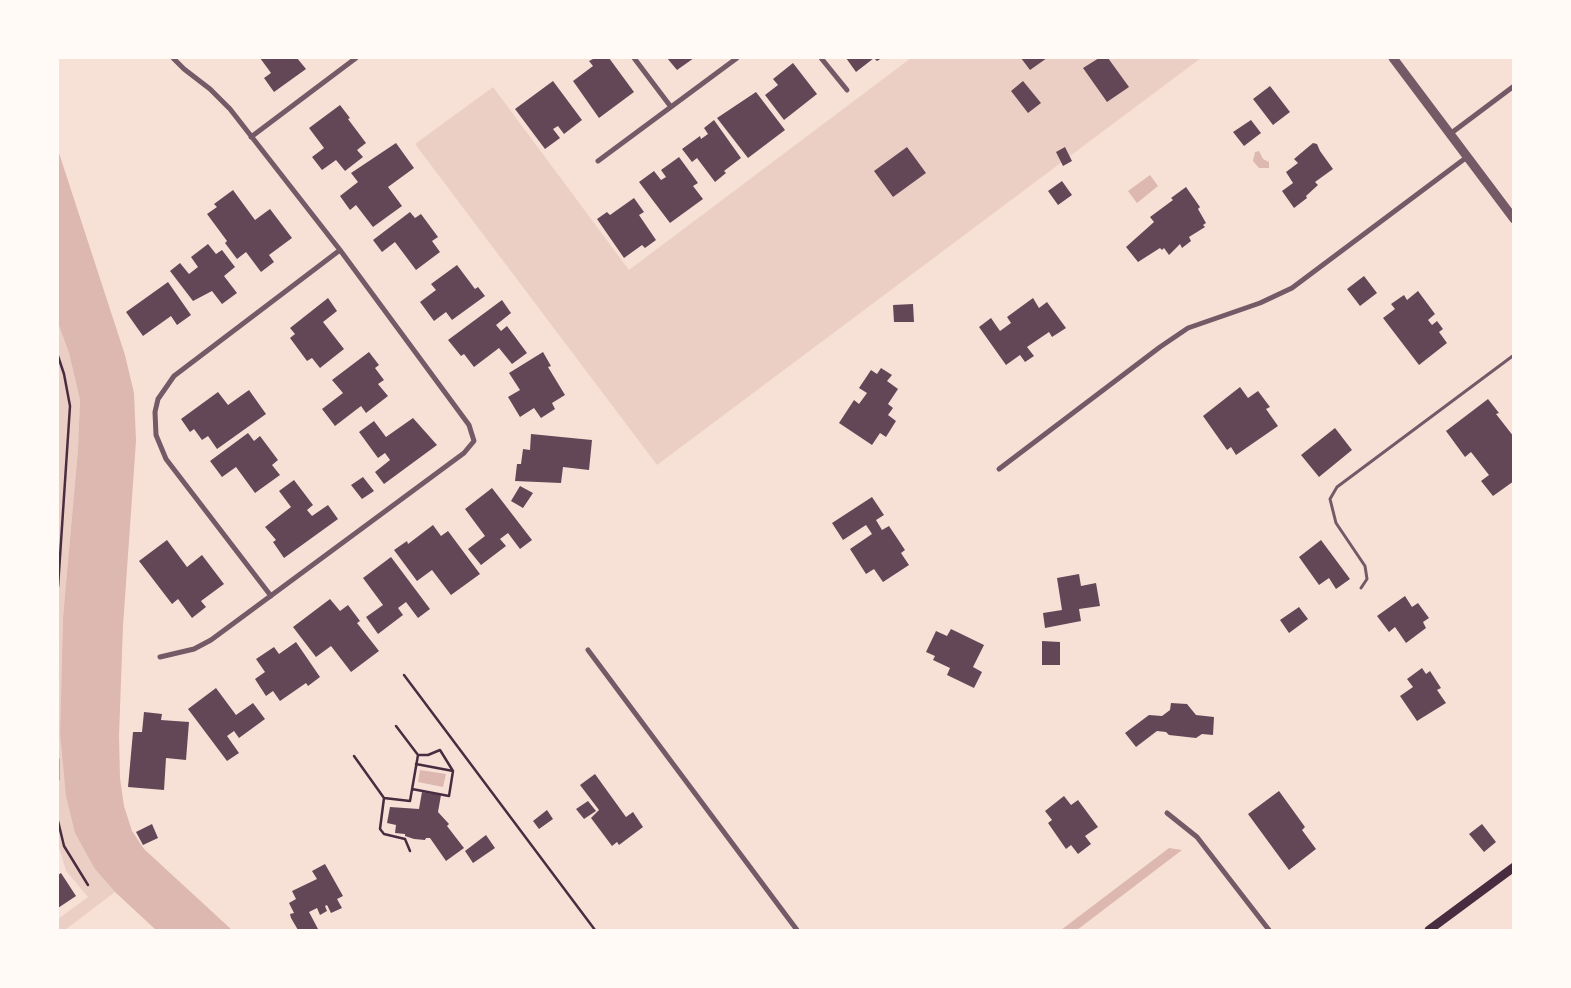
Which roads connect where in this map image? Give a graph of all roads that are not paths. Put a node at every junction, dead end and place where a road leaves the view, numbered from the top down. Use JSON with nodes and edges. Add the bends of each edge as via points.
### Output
{"nodes":[{"id":1,"x":173,"y":58,"type":"edge"},
{"id":2,"x":356,"y":58,"type":"edge"},
{"id":3,"x":634,"y":58,"type":"edge"},
{"id":4,"x":737,"y":58,"type":"edge"},
{"id":5,"x":821,"y":58,"type":"edge"},
{"id":6,"x":1393,"y":58,"type":"edge"},
{"id":7,"x":1514,"y":86,"type":"edge"},
{"id":8,"x":846,"y":90,"type":"dead end"},
{"id":9,"x":671,"y":107,"type":"junction"},
{"id":10,"x":1450,"y":134,"type":"junction"},
{"id":11,"x":251,"y":137,"type":"junction"},
{"id":12,"x":1467,"y":157,"type":"junction"},
{"id":13,"x":598,"y":161,"type":"dead end"},
{"id":14,"x":1514,"y":219,"type":"edge"},
{"id":15,"x":340,"y":250,"type":"junction"},
{"id":16,"x":1514,"y":355,"type":"edge"},
{"id":17,"x":999,"y":469,"type":"dead end"},
{"id":18,"x":1361,"y":588,"type":"dead end"},
{"id":19,"x":271,"y":596,"type":"junction"},
{"id":20,"x":588,"y":650,"type":"dead end"},
{"id":21,"x":160,"y":657,"type":"dead end"},
{"id":22,"x":1167,"y":813,"type":"dead end"},
{"id":23,"x":1514,"y":867,"type":"edge"},
{"id":24,"x":797,"y":930,"type":"edge"},
{"id":25,"x":1269,"y":930,"type":"edge"},
{"id":26,"x":1429,"y":930,"type":"edge"}],
"edges":[{"from":1,"to":11,"type":"street","via":[[210,89]]},
{"from":2,"to":11,"type":"street"},
{"from":3,"to":9,"type":"street"},
{"from":4,"to":9,"type":"street"},
{"from":5,"to":8,"type":"street"},
{"from":6,"to":10,"type":"street"},
{"from":7,"to":10,"type":"street"},
{"from":9,"to":13,"type":"street"},
{"from":10,"to":12,"type":"street"},
{"from":11,"to":15,"type":"street"},
{"from":12,"to":14,"type":"street"},
{"from":12,"to":17,"type":"street","via":[[1292,288],[1260,303],[1188,328],[1166,342]]},
{"from":15,"to":19,"type":"street","via":[[174,376],[158,399],[155,412],[156,435],[166,459]]},
{"from":15,"to":19,"type":"street","via":[[469,425],[474,441],[464,453]]},
{"from":16,"to":18,"type":"lane","via":[[1337,487],[1330,499],[1336,523],[1365,566],[1367,579]]},
{"from":19,"to":21,"type":"street","via":[[211,640],[194,649]]},
{"from":20,"to":24,"type":"street"},
{"from":22,"to":25,"type":"street","via":[[1197,837]]},
{"from":23,"to":26,"type":"main road"}]}
